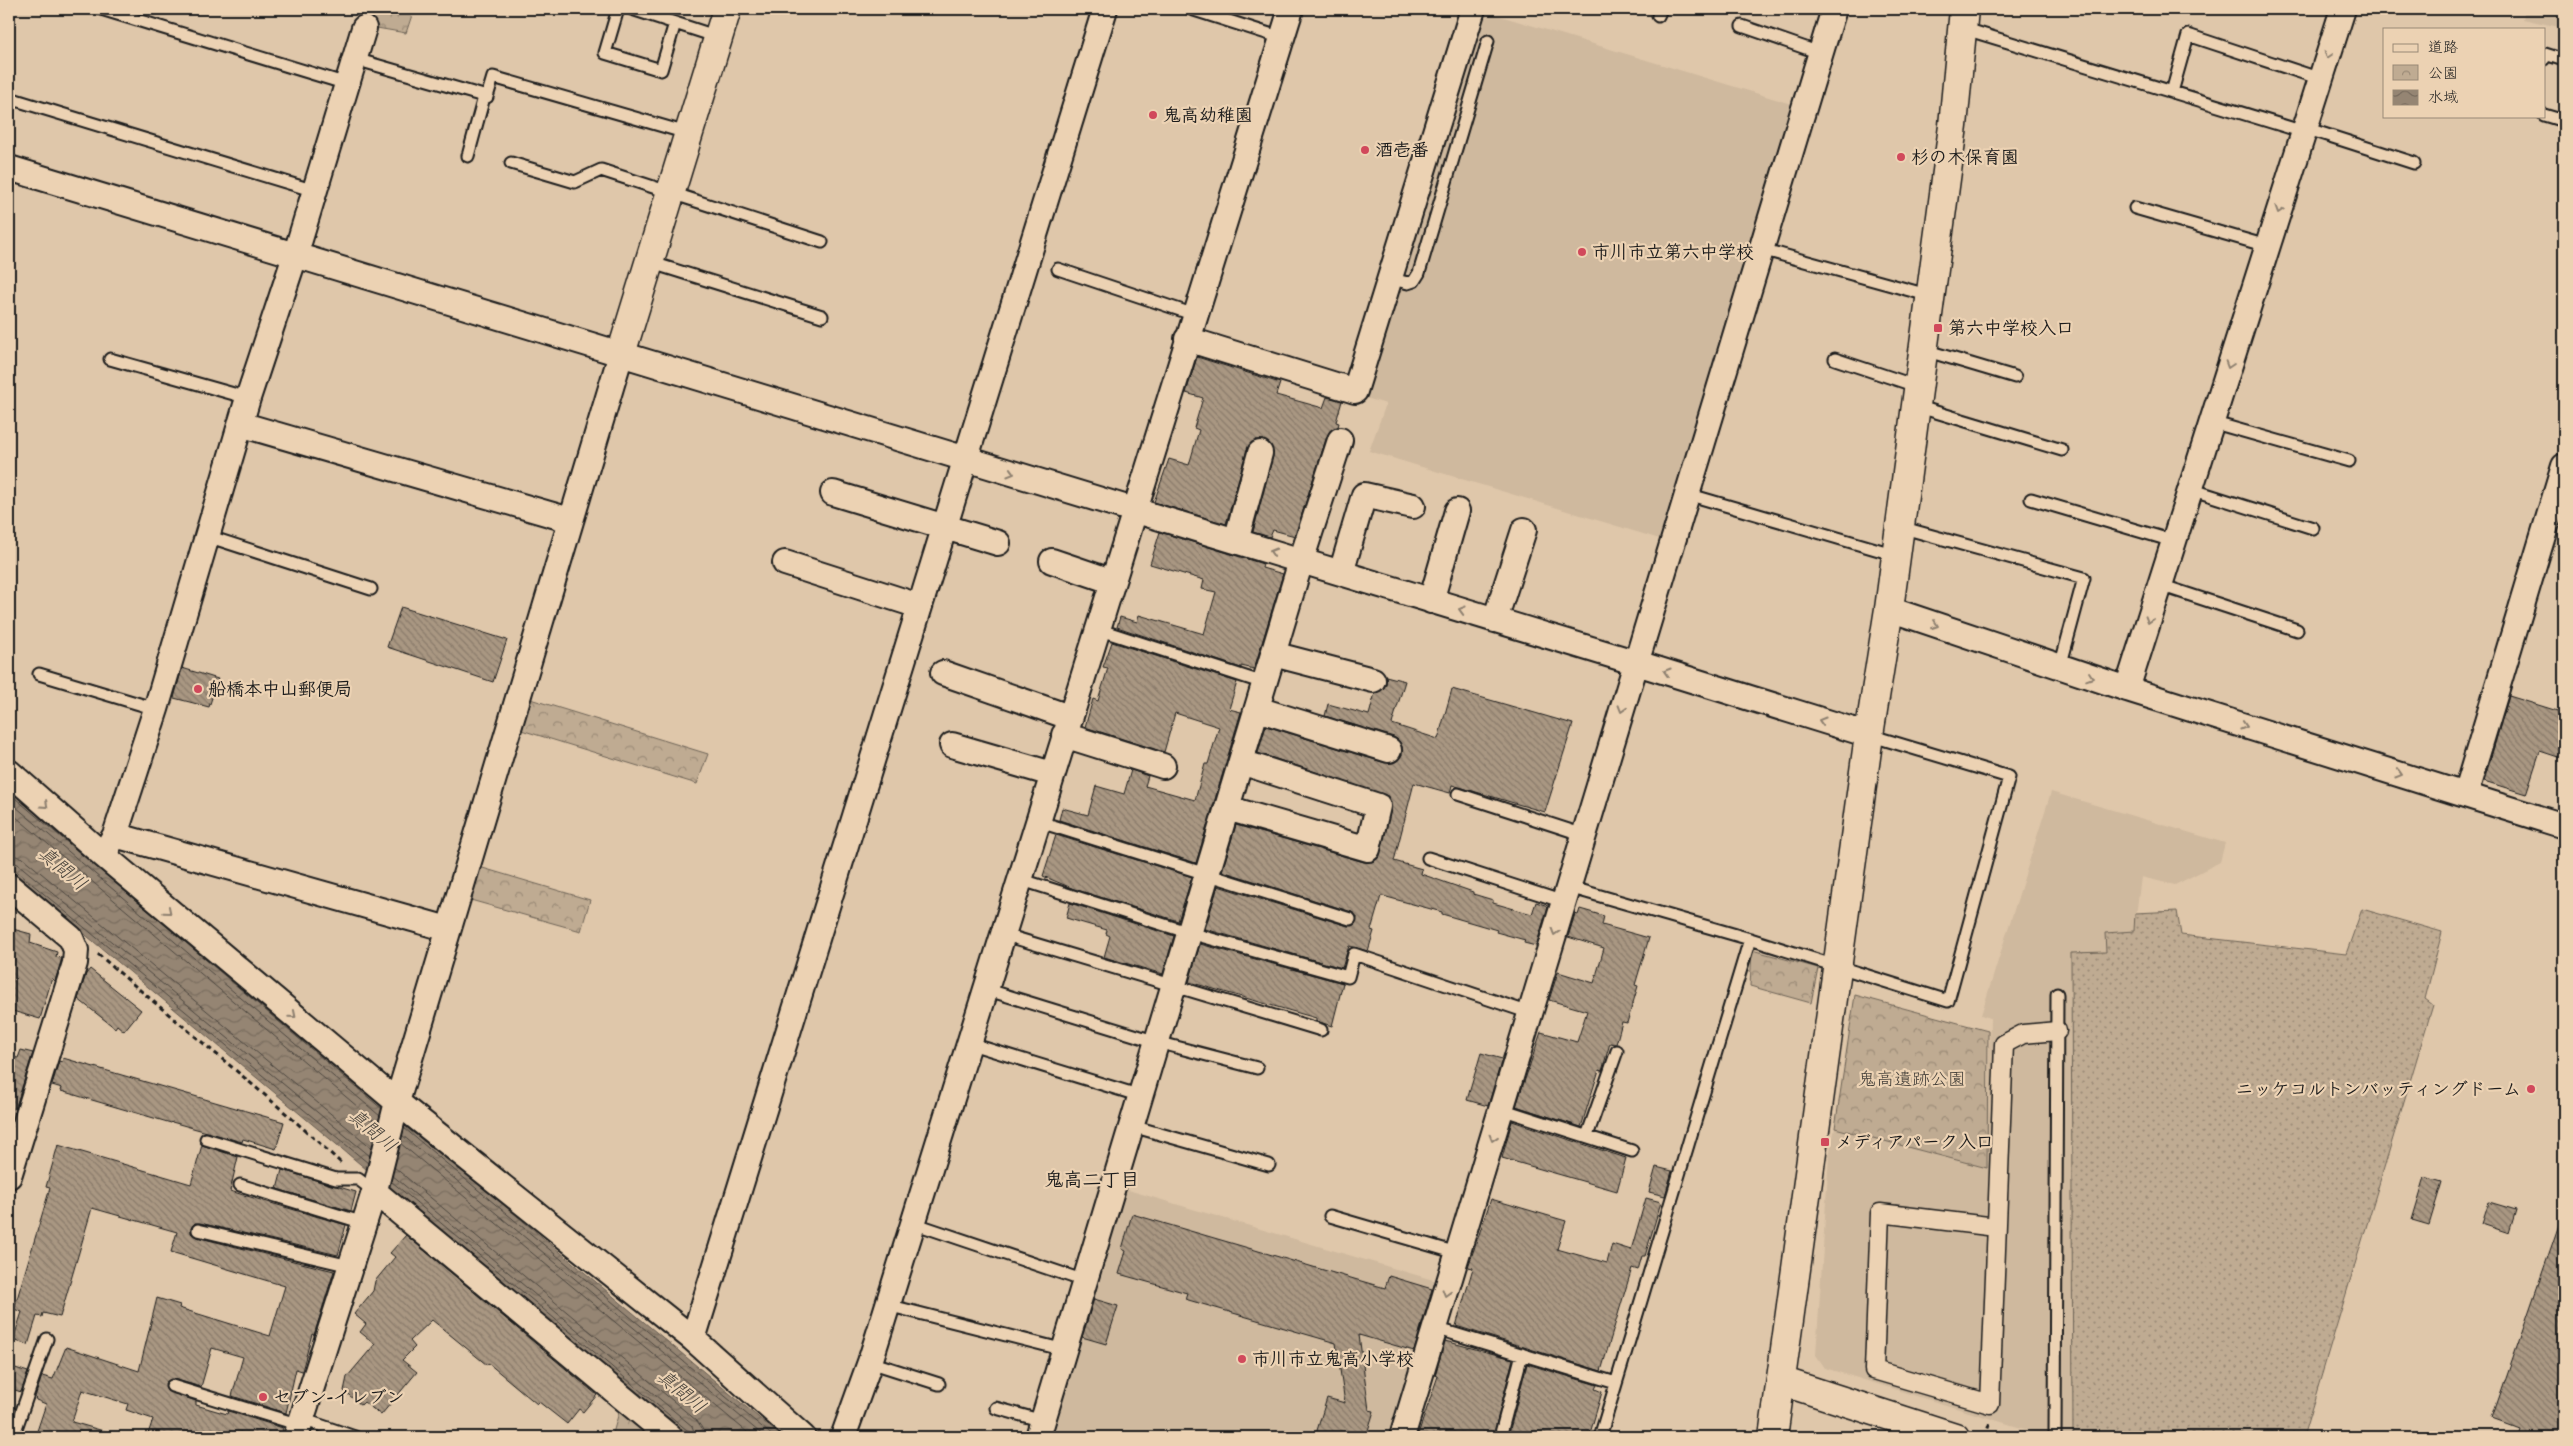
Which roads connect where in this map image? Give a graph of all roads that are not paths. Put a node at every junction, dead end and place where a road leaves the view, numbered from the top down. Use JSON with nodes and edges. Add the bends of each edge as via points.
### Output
{"nodes":[{"id":1,"x":101,"y":9,"type":"edge"},
{"id":2,"x":618,"y":9,"type":"edge"},
{"id":3,"x":632,"y":9,"type":"edge"},
{"id":4,"x":727,"y":9,"type":"edge"},
{"id":5,"x":1105,"y":9,"type":"edge"},
{"id":6,"x":1191,"y":9,"type":"edge"},
{"id":7,"x":1291,"y":9,"type":"edge"},
{"id":8,"x":1473,"y":9,"type":"edge"},
{"id":9,"x":1834,"y":9,"type":"edge"},
{"id":10,"x":2343,"y":9,"type":"edge"},
{"id":11,"x":1963,"y":18,"type":"edge"},
{"id":12,"x":675,"y":23,"type":"junction"},
{"id":13,"x":1742,"y":26,"type":"dead end"},
{"id":14,"x":364,"y":28,"type":"dead end"},
{"id":15,"x":718,"y":36,"type":"junction"},
{"id":16,"x":1282,"y":38,"type":"junction"},
{"id":17,"x":1488,"y":41,"type":"dead end"},
{"id":18,"x":1820,"y":53,"type":"junction"},
{"id":19,"x":2546,"y":54,"type":"edge"},
{"id":20,"x":355,"y":59,"type":"junction"},
{"id":21,"x":2564,"y":60,"type":"edge"},
{"id":22,"x":2321,"y":79,"type":"junction"},
{"id":23,"x":347,"y":84,"type":"junction"},
{"id":24,"x":2172,"y":92,"type":"junction"},
{"id":25,"x":484,"y":97,"type":"junction"},
{"id":26,"x":9,"y":98,"type":"edge"},
{"id":27,"x":2546,"y":116,"type":"edge"},
{"id":28,"x":2564,"y":121,"type":"edge"},
{"id":29,"x":2304,"y":130,"type":"junction"},
{"id":30,"x":687,"y":133,"type":"junction"},
{"id":31,"x":468,"y":156,"type":"dead end"},
{"id":32,"x":2414,"y":163,"type":"dead end"},
{"id":33,"x":511,"y":164,"type":"dead end"},
{"id":34,"x":9,"y":168,"type":"edge"},
{"id":35,"x":315,"y":191,"type":"junction"},
{"id":36,"x":670,"y":192,"type":"junction"},
{"id":37,"x":2135,"y":208,"type":"dead end"},
{"id":38,"x":822,"y":242,"type":"dead end"},
{"id":39,"x":2267,"y":246,"type":"junction"},
{"id":40,"x":1761,"y":249,"type":"junction"},
{"id":41,"x":295,"y":256,"type":"junction"},
{"id":42,"x":649,"y":262,"type":"junction"},
{"id":43,"x":1058,"y":269,"type":"dead end"},
{"id":44,"x":1392,"y":279,"type":"junction"},
{"id":45,"x":1931,"y":296,"type":"junction"},
{"id":46,"x":1195,"y":315,"type":"junction"},
{"id":47,"x":822,"y":316,"type":"dead end"},
{"id":48,"x":1187,"y":339,"type":"junction"},
{"id":49,"x":1924,"y":350,"type":"junction"},
{"id":50,"x":621,"y":354,"type":"junction"},
{"id":51,"x":110,"y":359,"type":"dead end"},
{"id":52,"x":1835,"y":359,"type":"dead end"},
{"id":53,"x":2015,"y":377,"type":"dead end"},
{"id":54,"x":1917,"y":396,"type":"junction"},
{"id":55,"x":248,"y":398,"type":"junction"},
{"id":56,"x":2211,"y":422,"type":"junction"},
{"id":57,"x":240,"y":424,"type":"junction"},
{"id":58,"x":1340,"y":440,"type":"dead end"},
{"id":59,"x":2062,"y":450,"type":"dead end"},
{"id":60,"x":1260,"y":453,"type":"dead end"},
{"id":61,"x":965,"y":458,"type":"junction"},
{"id":62,"x":2350,"y":461,"type":"dead end"},
{"id":63,"x":2563,"y":476,"type":"edge"},
{"id":64,"x":2190,"y":489,"type":"junction"},
{"id":65,"x":833,"y":493,"type":"dead end"},
{"id":66,"x":1687,"y":494,"type":"junction"},
{"id":67,"x":2031,"y":499,"type":"dead end"},
{"id":68,"x":1414,"y":506,"type":"dead end"},
{"id":69,"x":1134,"y":510,"type":"junction"},
{"id":70,"x":1457,"y":511,"type":"dead end"},
{"id":71,"x":570,"y":520,"type":"junction"},
{"id":72,"x":944,"y":526,"type":"junction"},
{"id":73,"x":1900,"y":527,"type":"junction"},
{"id":74,"x":2313,"y":528,"type":"dead end"},
{"id":75,"x":1524,"y":530,"type":"dead end"},
{"id":76,"x":207,"y":536,"type":"junction"},
{"id":77,"x":1236,"y":541,"type":"junction"},
{"id":78,"x":2173,"y":541,"type":"junction"},
{"id":79,"x":998,"y":543,"type":"dead end"},
{"id":80,"x":1896,"y":555,"type":"junction"},
{"id":81,"x":1052,"y":561,"type":"dead end"},
{"id":82,"x":1301,"y":561,"type":"junction"},
{"id":83,"x":784,"y":563,"type":"dead end"},
{"id":84,"x":1341,"y":573,"type":"junction"},
{"id":85,"x":1111,"y":581,"type":"junction"},
{"id":86,"x":2160,"y":585,"type":"junction"},
{"id":87,"x":371,"y":589,"type":"dead end"},
{"id":88,"x":1431,"y":601,"type":"junction"},
{"id":89,"x":919,"y":606,"type":"junction"},
{"id":90,"x":1889,"y":609,"type":"junction"},
{"id":91,"x":1495,"y":620,"type":"junction"},
{"id":92,"x":1097,"y":629,"type":"junction"},
{"id":93,"x":2298,"y":630,"type":"dead end"},
{"id":94,"x":1273,"y":654,"type":"junction"},
{"id":95,"x":1636,"y":663,"type":"junction"},
{"id":96,"x":2060,"y":667,"type":"junction"},
{"id":97,"x":943,"y":673,"type":"dead end"},
{"id":98,"x":40,"y":674,"type":"dead end"},
{"id":99,"x":1373,"y":680,"type":"dead end"},
{"id":100,"x":1264,"y":683,"type":"junction"},
{"id":101,"x":2127,"y":689,"type":"junction"},
{"id":102,"x":156,"y":709,"type":"junction"},
{"id":103,"x":1256,"y":709,"type":"junction"},
{"id":104,"x":1066,"y":726,"type":"junction"},
{"id":105,"x":1869,"y":735,"type":"junction"},
{"id":106,"x":952,"y":745,"type":"dead end"},
{"id":107,"x":1389,"y":750,"type":"dead end"},
{"id":108,"x":1241,"y":762,"type":"junction"},
{"id":109,"x":1163,"y":766,"type":"dead end"},
{"id":110,"x":9,"y":772,"type":"edge"},
{"id":111,"x":1052,"y":774,"type":"junction"},
{"id":112,"x":1458,"y":794,"type":"dead end"},
{"id":113,"x":2465,"y":795,"type":"junction"},
{"id":114,"x":1227,"y":808,"type":"junction"},
{"id":115,"x":1037,"y":821,"type":"junction"},
{"id":116,"x":2564,"y":826,"type":"edge"},
{"id":117,"x":115,"y":835,"type":"junction"},
{"id":118,"x":1584,"y":835,"type":"junction"},
{"id":119,"x":103,"y":856,"type":"junction"},
{"id":120,"x":1428,"y":858,"type":"dead end"},
{"id":121,"x":1207,"y":876,"type":"junction"},
{"id":122,"x":1019,"y":879,"type":"junction"},
{"id":123,"x":9,"y":886,"type":"edge"},
{"id":124,"x":1566,"y":894,"type":"junction"},
{"id":125,"x":1350,"y":919,"type":"dead end"},
{"id":126,"x":448,"y":929,"type":"junction"},
{"id":127,"x":1190,"y":933,"type":"junction"},
{"id":128,"x":1002,"y":934,"type":"junction"},
{"id":129,"x":1750,"y":939,"type":"junction"},
{"id":130,"x":1837,"y":968,"type":"junction"},
{"id":131,"x":1174,"y":985,"type":"junction"},
{"id":132,"x":985,"y":989,"type":"junction"},
{"id":133,"x":2057,"y":994,"type":"dead end"},
{"id":134,"x":1530,"y":1012,"type":"junction"},
{"id":135,"x":1321,"y":1030,"type":"dead end"},
{"id":136,"x":2057,"y":1031,"type":"junction"},
{"id":137,"x":1157,"y":1042,"type":"junction"},
{"id":138,"x":968,"y":1043,"type":"junction"},
{"id":139,"x":1617,"y":1051,"type":"dead end"},
{"id":140,"x":1257,"y":1068,"type":"dead end"},
{"id":141,"x":1141,"y":1096,"type":"junction"},
{"id":142,"x":396,"y":1106,"type":"junction"},
{"id":143,"x":1501,"y":1109,"type":"junction"},
{"id":144,"x":1132,"y":1126,"type":"junction"},
{"id":145,"x":1587,"y":1136,"type":"junction"},
{"id":146,"x":206,"y":1139,"type":"dead end"},
{"id":147,"x":1632,"y":1152,"type":"dead end"},
{"id":148,"x":11,"y":1164,"type":"edge"},
{"id":149,"x":1269,"y":1165,"type":"dead end"},
{"id":150,"x":240,"y":1185,"type":"dead end"},
{"id":151,"x":369,"y":1185,"type":"junction"},
{"id":152,"x":1330,"y":1216,"type":"dead end"},
{"id":153,"x":364,"y":1223,"type":"junction"},
{"id":154,"x":913,"y":1223,"type":"junction"},
{"id":155,"x":1996,"y":1228,"type":"junction"},
{"id":156,"x":198,"y":1230,"type":"dead end"},
{"id":157,"x":1458,"y":1253,"type":"junction"},
{"id":158,"x":350,"y":1266,"type":"junction"},
{"id":159,"x":1085,"y":1281,"type":"junction"},
{"id":160,"x":887,"y":1305,"type":"junction"},
{"id":161,"x":1435,"y":1328,"type":"junction"},
{"id":162,"x":47,"y":1339,"type":"dead end"},
{"id":163,"x":693,"y":1339,"type":"junction"},
{"id":164,"x":1065,"y":1350,"type":"junction"},
{"id":165,"x":1522,"y":1354,"type":"junction"},
{"id":166,"x":870,"y":1362,"type":"junction"},
{"id":167,"x":1781,"y":1381,"type":"junction"},
{"id":168,"x":1616,"y":1383,"type":"junction"},
{"id":169,"x":939,"y":1384,"type":"dead end"},
{"id":170,"x":172,"y":1386,"type":"dead end"},
{"id":171,"x":996,"y":1408,"type":"dead end"},
{"id":172,"x":300,"y":1427,"type":"edge"},
{"id":173,"x":1041,"y":1429,"type":"edge"},
{"id":174,"x":13,"y":1437,"type":"edge"},
{"id":175,"x":355,"y":1437,"type":"edge"},
{"id":176,"x":669,"y":1437,"type":"edge"},
{"id":177,"x":803,"y":1437,"type":"edge"},
{"id":178,"x":843,"y":1437,"type":"edge"},
{"id":179,"x":1402,"y":1437,"type":"edge"},
{"id":180,"x":1500,"y":1437,"type":"edge"},
{"id":181,"x":1600,"y":1437,"type":"edge"},
{"id":182,"x":1773,"y":1437,"type":"edge"},
{"id":183,"x":1956,"y":1437,"type":"edge"},
{"id":184,"x":2055,"y":1437,"type":"edge"}],
"edges":[{"from":1,"to":23,"type":"lane"},
{"from":2,"to":12,"type":"lane","via":[[605,53],[661,70]]},
{"from":3,"to":12,"type":"lane"},
{"from":4,"to":15,"type":"street"},
{"from":5,"to":61,"type":"street"},
{"from":6,"to":16,"type":"lane"},
{"from":7,"to":16,"type":"street"},
{"from":8,"to":44,"type":"street"},
{"from":9,"to":18,"type":"street"},
{"from":10,"to":22,"type":"street","one_way":true},
{"from":11,"to":24,"type":"lane"},
{"from":11,"to":45,"type":"street"},
{"from":12,"to":15,"type":"lane"},
{"from":13,"to":18,"type":"lane"},
{"from":14,"to":20,"type":"street"},
{"from":15,"to":30,"type":"street"},
{"from":16,"to":46,"type":"street"},
{"from":17,"to":44,"type":"lane","via":[[1419,273],[1414,281],[1408,283]]},
{"from":18,"to":40,"type":"street"},
{"from":19,"to":21,"type":"lane"},
{"from":20,"to":23,"type":"street"},
{"from":20,"to":25,"type":"lane"},
{"from":22,"to":24,"type":"lane","via":[[2188,35]]},
{"from":22,"to":29,"type":"street"},
{"from":23,"to":35,"type":"street"},
{"from":24,"to":29,"type":"lane"},
{"from":25,"to":30,"type":"lane","via":[[487,97],[493,77]]},
{"from":25,"to":31,"type":"lane"},
{"from":26,"to":35,"type":"lane"},
{"from":27,"to":28,"type":"lane"},
{"from":29,"to":32,"type":"lane"},
{"from":29,"to":39,"type":"street","one_way":true},
{"from":30,"to":36,"type":"street"},
{"from":33,"to":36,"type":"lane","via":[[575,182],[601,170]]},
{"from":34,"to":41,"type":"street"},
{"from":35,"to":41,"type":"street"},
{"from":36,"to":38,"type":"lane"},
{"from":36,"to":42,"type":"street"},
{"from":37,"to":39,"type":"lane"},
{"from":39,"to":56,"type":"street","one_way":true},
{"from":40,"to":45,"type":"lane"},
{"from":40,"to":66,"type":"street"},
{"from":41,"to":50,"type":"street"},
{"from":41,"to":55,"type":"street"},
{"from":42,"to":47,"type":"lane"},
{"from":42,"to":50,"type":"street"},
{"from":43,"to":46,"type":"lane"},
{"from":44,"to":48,"type":"street","via":[[1356,391]]},
{"from":45,"to":49,"type":"street"},
{"from":46,"to":48,"type":"street"},
{"from":48,"to":69,"type":"street"},
{"from":49,"to":53,"type":"lane"},
{"from":49,"to":54,"type":"street"},
{"from":50,"to":61,"type":"street"},
{"from":50,"to":71,"type":"street"},
{"from":51,"to":55,"type":"lane"},
{"from":52,"to":54,"type":"lane"},
{"from":54,"to":59,"type":"lane"},
{"from":54,"to":73,"type":"street"},
{"from":55,"to":57,"type":"street"},
{"from":56,"to":62,"type":"lane"},
{"from":56,"to":64,"type":"street"},
{"from":57,"to":71,"type":"street"},
{"from":57,"to":76,"type":"street"},
{"from":58,"to":82,"type":"street"},
{"from":60,"to":77,"type":"street"},
{"from":61,"to":69,"type":"street","one_way":true},
{"from":61,"to":72,"type":"street"},
{"from":63,"to":113,"type":"street"},
{"from":64,"to":74,"type":"lane"},
{"from":64,"to":78,"type":"street"},
{"from":65,"to":72,"type":"street"},
{"from":66,"to":80,"type":"lane"},
{"from":66,"to":95,"type":"street"},
{"from":67,"to":78,"type":"lane"},
{"from":68,"to":84,"type":"street","via":[[1364,495]]},
{"from":69,"to":77,"type":"street"},
{"from":69,"to":85,"type":"street"},
{"from":70,"to":88,"type":"street"},
{"from":71,"to":126,"type":"street"},
{"from":72,"to":79,"type":"street"},
{"from":72,"to":89,"type":"street"},
{"from":73,"to":80,"type":"street"},
{"from":73,"to":96,"type":"lane","via":[[2084,578]]},
{"from":75,"to":91,"type":"street"},
{"from":76,"to":87,"type":"lane"},
{"from":76,"to":102,"type":"street"},
{"from":82,"to":77,"type":"street","one_way":true},
{"from":78,"to":86,"type":"street"},
{"from":80,"to":90,"type":"street"},
{"from":81,"to":85,"type":"street"},
{"from":82,"to":84,"type":"street"},
{"from":82,"to":94,"type":"street"},
{"from":83,"to":89,"type":"street"},
{"from":84,"to":88,"type":"street"},
{"from":85,"to":92,"type":"street"},
{"from":86,"to":93,"type":"lane"},
{"from":86,"to":101,"type":"street","one_way":true},
{"from":91,"to":88,"type":"street","one_way":true},
{"from":89,"to":163,"type":"street"},
{"from":90,"to":96,"type":"street","one_way":true},
{"from":90,"to":105,"type":"street"},
{"from":91,"to":95,"type":"street"},
{"from":92,"to":100,"type":"lane"},
{"from":92,"to":104,"type":"street"},
{"from":94,"to":99,"type":"street"},
{"from":94,"to":100,"type":"street"},
{"from":105,"to":95,"type":"street","one_way":true},
{"from":95,"to":118,"type":"street","one_way":true},
{"from":96,"to":101,"type":"street","one_way":true},
{"from":97,"to":104,"type":"street"},
{"from":98,"to":102,"type":"lane"},
{"from":100,"to":103,"type":"street"},
{"from":101,"to":113,"type":"street","one_way":true},
{"from":102,"to":117,"type":"street"},
{"from":103,"to":107,"type":"street"},
{"from":103,"to":108,"type":"street"},
{"from":104,"to":109,"type":"street"},
{"from":104,"to":111,"type":"street"},
{"from":105,"to":130,"type":"street"},
{"from":105,"to":130,"type":"lane","via":[[2009,777],[1948,1001]]},
{"from":106,"to":111,"type":"street"},
{"from":108,"to":114,"type":"street"},
{"from":108,"to":114,"type":"street","via":[[1378,806],[1368,849]]},
{"from":110,"to":119,"type":"street","one_way":true},
{"from":111,"to":115,"type":"street"},
{"from":112,"to":118,"type":"lane"},
{"from":113,"to":116,"type":"street"},
{"from":114,"to":121,"type":"street"},
{"from":115,"to":121,"type":"lane"},
{"from":115,"to":122,"type":"street"},
{"from":117,"to":119,"type":"street"},
{"from":117,"to":126,"type":"street"},
{"from":118,"to":124,"type":"street"},
{"from":119,"to":142,"type":"street","one_way":true},
{"from":120,"to":124,"type":"lane"},
{"from":121,"to":125,"type":"lane"},
{"from":121,"to":127,"type":"street"},
{"from":122,"to":127,"type":"lane"},
{"from":122,"to":128,"type":"street"},
{"from":123,"to":148,"type":"street","via":[[71,938],[76,950],[75,963]]},
{"from":124,"to":129,"type":"lane"},
{"from":124,"to":134,"type":"street","one_way":true},
{"from":126,"to":142,"type":"street"},
{"from":127,"to":131,"type":"street"},
{"from":127,"to":134,"type":"lane","via":[[1348,977],[1354,954]]},
{"from":128,"to":131,"type":"lane"},
{"from":128,"to":132,"type":"street"},
{"from":129,"to":130,"type":"lane"},
{"from":129,"to":168,"type":"lane"},
{"from":130,"to":167,"type":"street"},
{"from":131,"to":135,"type":"lane"},
{"from":131,"to":137,"type":"street"},
{"from":132,"to":137,"type":"lane"},
{"from":132,"to":138,"type":"street"},
{"from":133,"to":136,"type":"lane"},
{"from":134,"to":143,"type":"street"},
{"from":136,"to":155,"type":"street","via":[[2023,1034],[2004,1044]]},
{"from":136,"to":184,"type":"lane"},
{"from":137,"to":140,"type":"lane"},
{"from":137,"to":141,"type":"street"},
{"from":138,"to":141,"type":"lane"},
{"from":138,"to":154,"type":"street"},
{"from":139,"to":145,"type":"lane"},
{"from":141,"to":144,"type":"street"},
{"from":142,"to":151,"type":"street"},
{"from":142,"to":163,"type":"street"},
{"from":143,"to":145,"type":"lane"},
{"from":143,"to":157,"type":"street","one_way":true},
{"from":144,"to":149,"type":"lane"},
{"from":144,"to":159,"type":"street"},
{"from":145,"to":147,"type":"lane"},
{"from":146,"to":151,"type":"lane"},
{"from":150,"to":153,"type":"lane"},
{"from":151,"to":153,"type":"street"},
{"from":151,"to":176,"type":"street"},
{"from":152,"to":157,"type":"lane"},
{"from":153,"to":158,"type":"street"},
{"from":154,"to":159,"type":"lane"},
{"from":154,"to":160,"type":"street"},
{"from":155,"to":155,"type":"street","via":[[1990,1404],[1874,1370],[1880,1213]]},
{"from":156,"to":158,"type":"lane"},
{"from":157,"to":161,"type":"street","one_way":true},
{"from":158,"to":172,"type":"street"},
{"from":159,"to":164,"type":"street"},
{"from":160,"to":164,"type":"lane"},
{"from":160,"to":166,"type":"street"},
{"from":161,"to":165,"type":"lane"},
{"from":161,"to":179,"type":"street"},
{"from":162,"to":174,"type":"lane"},
{"from":163,"to":177,"type":"street"},
{"from":164,"to":173,"type":"street"},
{"from":165,"to":168,"type":"lane"},
{"from":165,"to":180,"type":"lane"},
{"from":166,"to":169,"type":"lane"},
{"from":166,"to":178,"type":"street"},
{"from":167,"to":182,"type":"street"},
{"from":167,"to":183,"type":"street"},
{"from":168,"to":181,"type":"lane"},
{"from":170,"to":172,"type":"lane"},
{"from":171,"to":173,"type":"lane"},
{"from":172,"to":175,"type":"lane"}]}
